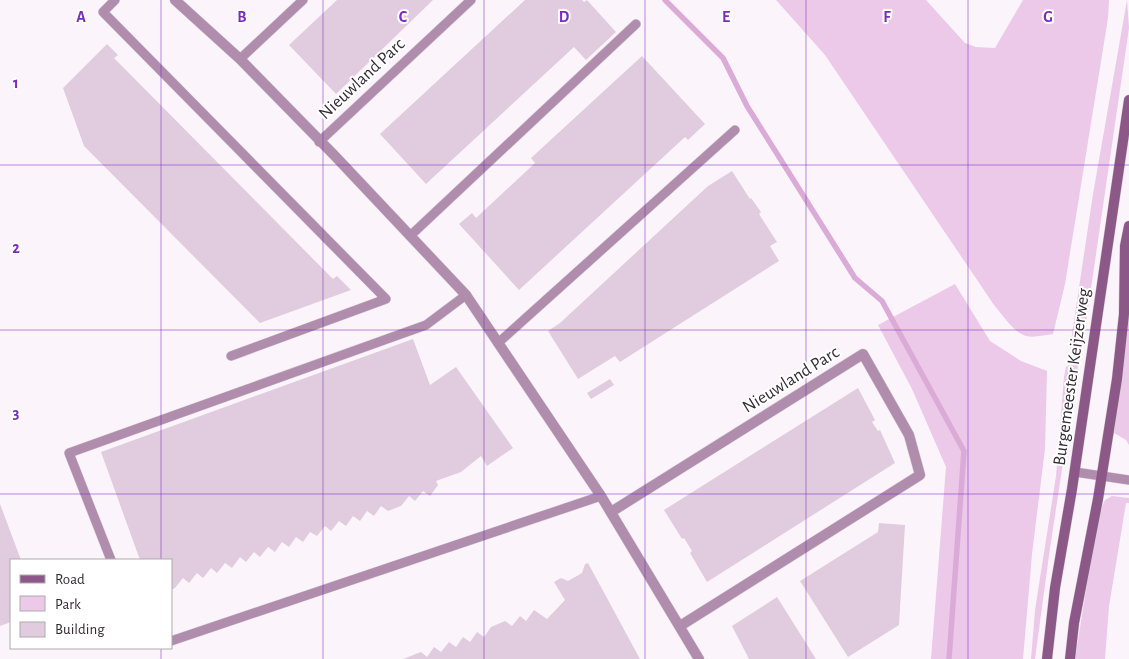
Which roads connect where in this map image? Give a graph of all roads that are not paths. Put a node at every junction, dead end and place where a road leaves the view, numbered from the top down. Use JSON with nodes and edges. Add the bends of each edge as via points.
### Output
{"nodes":[{"id":1,"x":115,"y":0,"type":"edge"},
{"id":2,"x":175,"y":0,"type":"edge"},
{"id":3,"x":303,"y":0,"type":"edge"},
{"id":4,"x":471,"y":0,"type":"edge"},
{"id":5,"x":636,"y":24,"type":"dead end"},
{"id":6,"x":240,"y":58,"type":"junction"},
{"id":7,"x":1129,"y":100,"type":"edge"},
{"id":8,"x":736,"y":130,"type":"dead end"},
{"id":9,"x":319,"y":142,"type":"junction"},
{"id":10,"x":1129,"y":226,"type":"edge"},
{"id":11,"x":410,"y":236,"type":"junction"},
{"id":12,"x":466,"y":295,"type":"junction"},
{"id":13,"x":498,"y":344,"type":"junction"},
{"id":14,"x":231,"y":356,"type":"dead end"},
{"id":15,"x":1075,"y":472,"type":"junction"},
{"id":16,"x":1102,"y":478,"type":"junction"},
{"id":17,"x":1129,"y":480,"type":"edge"},
{"id":18,"x":601,"y":496,"type":"junction"},
{"id":19,"x":611,"y":512,"type":"junction"},
{"id":20,"x":111,"y":559,"type":"edge"},
{"id":21,"x":680,"y":626,"type":"junction"},
{"id":22,"x":172,"y":641,"type":"edge"},
{"id":23,"x":699,"y":659,"type":"edge"},
{"id":24,"x":1047,"y":659,"type":"edge"},
{"id":25,"x":1070,"y":659,"type":"edge"}],
"edges":[{"from":1,"to":14,"type":"lane","via":[[103,12],[386,299]]},
{"from":2,"to":6,"type":"street","name":"Nieuwland Parc"},
{"from":3,"to":6,"type":"lane"},
{"from":4,"to":9,"type":"lane","name":"Nieuwland Parc"},
{"from":5,"to":11,"type":"lane"},
{"from":6,"to":9,"type":"street","name":"Nieuwland Parc"},
{"from":7,"to":15,"type":"main road","name":"Burgemeester Keijzerweg"},
{"from":8,"to":13,"type":"lane"},
{"from":9,"to":11,"type":"street","name":"Nieuwland Parc"},
{"from":10,"to":16,"type":"main road","via":[[1125,246],[1124,314]]},
{"from":11,"to":12,"type":"street","name":"Nieuwland Parc"},
{"from":12,"to":13,"type":"street","name":"Nieuwland Parc"},
{"from":12,"to":20,"type":"lane","via":[[426,325],[69,453]]},
{"from":13,"to":18,"type":"street","name":"Nieuwland Parc"},
{"from":15,"to":16,"type":"lane"},
{"from":15,"to":24,"type":"main road","name":"Burgemeester Keijzerweg","via":[[1055,588]]},
{"from":16,"to":17,"type":"lane"},
{"from":16,"to":25,"type":"main road"},
{"from":18,"to":19,"type":"street","name":"Nieuwland Parc"},
{"from":18,"to":22,"type":"lane"},
{"from":19,"to":21,"type":"street","name":"Nieuwland Parc"},
{"from":19,"to":21,"type":"street","name":"Nieuwland Parc","via":[[863,354],[908,435],[920,475]]},
{"from":21,"to":23,"type":"street","name":"Nieuwland Parc"}]}
